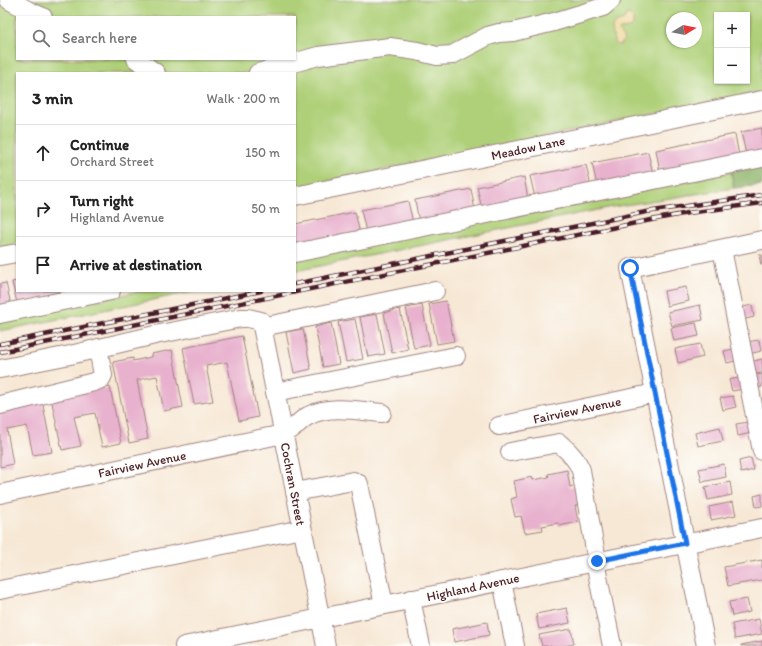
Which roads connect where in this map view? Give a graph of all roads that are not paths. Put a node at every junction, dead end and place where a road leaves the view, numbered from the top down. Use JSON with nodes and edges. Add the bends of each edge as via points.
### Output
{"nodes":[{"id":1,"x":9,"y":0,"type":"edge"},
{"id":2,"x":611,"y":0,"type":"edge"},
{"id":3,"x":41,"y":16,"type":"edge"},
{"id":4,"x":137,"y":60,"type":"edge"},
{"id":5,"x":155,"y":72,"type":"edge"},
{"id":6,"x":262,"y":72,"type":"edge"},
{"id":7,"x":762,"y":100,"type":"edge"},
{"id":8,"x":762,"y":158,"type":"edge"},
{"id":9,"x":296,"y":196,"type":"edge"},
{"id":10,"x":762,"y":240,"type":"edge"},
{"id":11,"x":722,"y":249,"type":"junction"},
{"id":12,"x":16,"y":253,"type":"edge"},
{"id":13,"x":296,"y":254,"type":"edge"},
{"id":14,"x":0,"y":256,"type":"edge"},
{"id":15,"x":435,"y":291,"type":"dead end"},
{"id":16,"x":106,"y":292,"type":"edge"},
{"id":17,"x":0,"y":314,"type":"edge"},
{"id":18,"x":261,"y":324,"type":"junction"},
{"id":19,"x":98,"y":348,"type":"junction"},
{"id":20,"x":456,"y":356,"type":"dead end"},
{"id":21,"x":0,"y":369,"type":"edge"},
{"id":22,"x":275,"y":392,"type":"junction"},
{"id":23,"x":655,"y":393,"type":"junction"},
{"id":24,"x":0,"y":404,"type":"edge"},
{"id":25,"x":382,"y":413,"type":"dead end"},
{"id":26,"x":499,"y":426,"type":"dead end"},
{"id":27,"x":283,"y":434,"type":"junction"},
{"id":28,"x":762,"y":451,"type":"edge"},
{"id":29,"x":510,"y":452,"type":"dead end"},
{"id":30,"x":295,"y":492,"type":"junction"},
{"id":31,"x":0,"y":494,"type":"edge"},
{"id":32,"x":762,"y":528,"type":"edge"},
{"id":33,"x":302,"y":529,"type":"junction"},
{"id":34,"x":685,"y":543,"type":"junction"},
{"id":35,"x":596,"y":562,"type":"junction"},
{"id":36,"x":502,"y":581,"type":"junction"},
{"id":37,"x":0,"y":590,"type":"edge"},
{"id":38,"x":411,"y":599,"type":"junction"},
{"id":39,"x":384,"y":605,"type":"junction"},
{"id":40,"x":320,"y":618,"type":"junction"},
{"id":41,"x":184,"y":646,"type":"edge"},
{"id":42,"x":326,"y":646,"type":"edge"},
{"id":43,"x":421,"y":646,"type":"edge"},
{"id":44,"x":515,"y":646,"type":"edge"},
{"id":45,"x":612,"y":646,"type":"edge"},
{"id":46,"x":706,"y":646,"type":"edge"}],
"edges":[{"from":1,"to":3,"type":"street"},
{"from":2,"to":6,"type":"street","via":[[603,7],[554,22],[488,36],[452,55],[436,56],[404,48],[382,48],[318,56]]},
{"from":4,"to":5,"type":"street"},
{"from":7,"to":9,"type":"street","name":"Meadow Lane"},
{"from":8,"to":13,"type":"street"},
{"from":10,"to":11,"type":"street"},
{"from":11,"to":23,"type":"street","via":[[630,268]]},
{"from":11,"to":28,"type":"street"},
{"from":12,"to":14,"type":"street"},
{"from":15,"to":18,"type":"street"},
{"from":16,"to":17,"type":"street"},
{"from":18,"to":19,"type":"street","via":[[248,318],[241,318]]},
{"from":18,"to":22,"type":"street","name":"Cochran Street"},
{"from":19,"to":21,"type":"street"},
{"from":19,"to":24,"type":"street","via":[[102,379]]},
{"from":20,"to":22,"type":"street"},
{"from":22,"to":27,"type":"street","name":"Cochran Street"},
{"from":23,"to":26,"type":"street","name":"Fairview Avenue"},
{"from":23,"to":34,"type":"street"},
{"from":25,"to":27,"type":"street","via":[[339,409],[317,412],[307,416],[291,431]]},
{"from":27,"to":30,"type":"street","name":"Cochran Street"},
{"from":27,"to":31,"type":"street","name":"Fairview Avenue"},
{"from":29,"to":35,"type":"street","via":[[559,443],[577,462],[581,470]]},
{"from":30,"to":33,"type":"street","name":"Cochran Street"},
{"from":30,"to":39,"type":"street","via":[[353,481],[359,484]]},
{"from":32,"to":34,"type":"street","name":"Highland Avenue"},
{"from":33,"to":37,"type":"street"},
{"from":33,"to":40,"type":"street","name":"Cochran Street"},
{"from":34,"to":35,"type":"street","name":"Highland Avenue"},
{"from":34,"to":46,"type":"street"},
{"from":35,"to":36,"type":"street","name":"Highland Avenue"},
{"from":35,"to":45,"type":"street"},
{"from":36,"to":38,"type":"street","name":"Highland Avenue"},
{"from":36,"to":44,"type":"street"},
{"from":38,"to":39,"type":"street","name":"Highland Avenue"},
{"from":38,"to":43,"type":"street"},
{"from":39,"to":40,"type":"street","name":"Highland Avenue"},
{"from":40,"to":41,"type":"street","name":"Highland Avenue"},
{"from":40,"to":42,"type":"street","name":"Cochran Street"}]}
